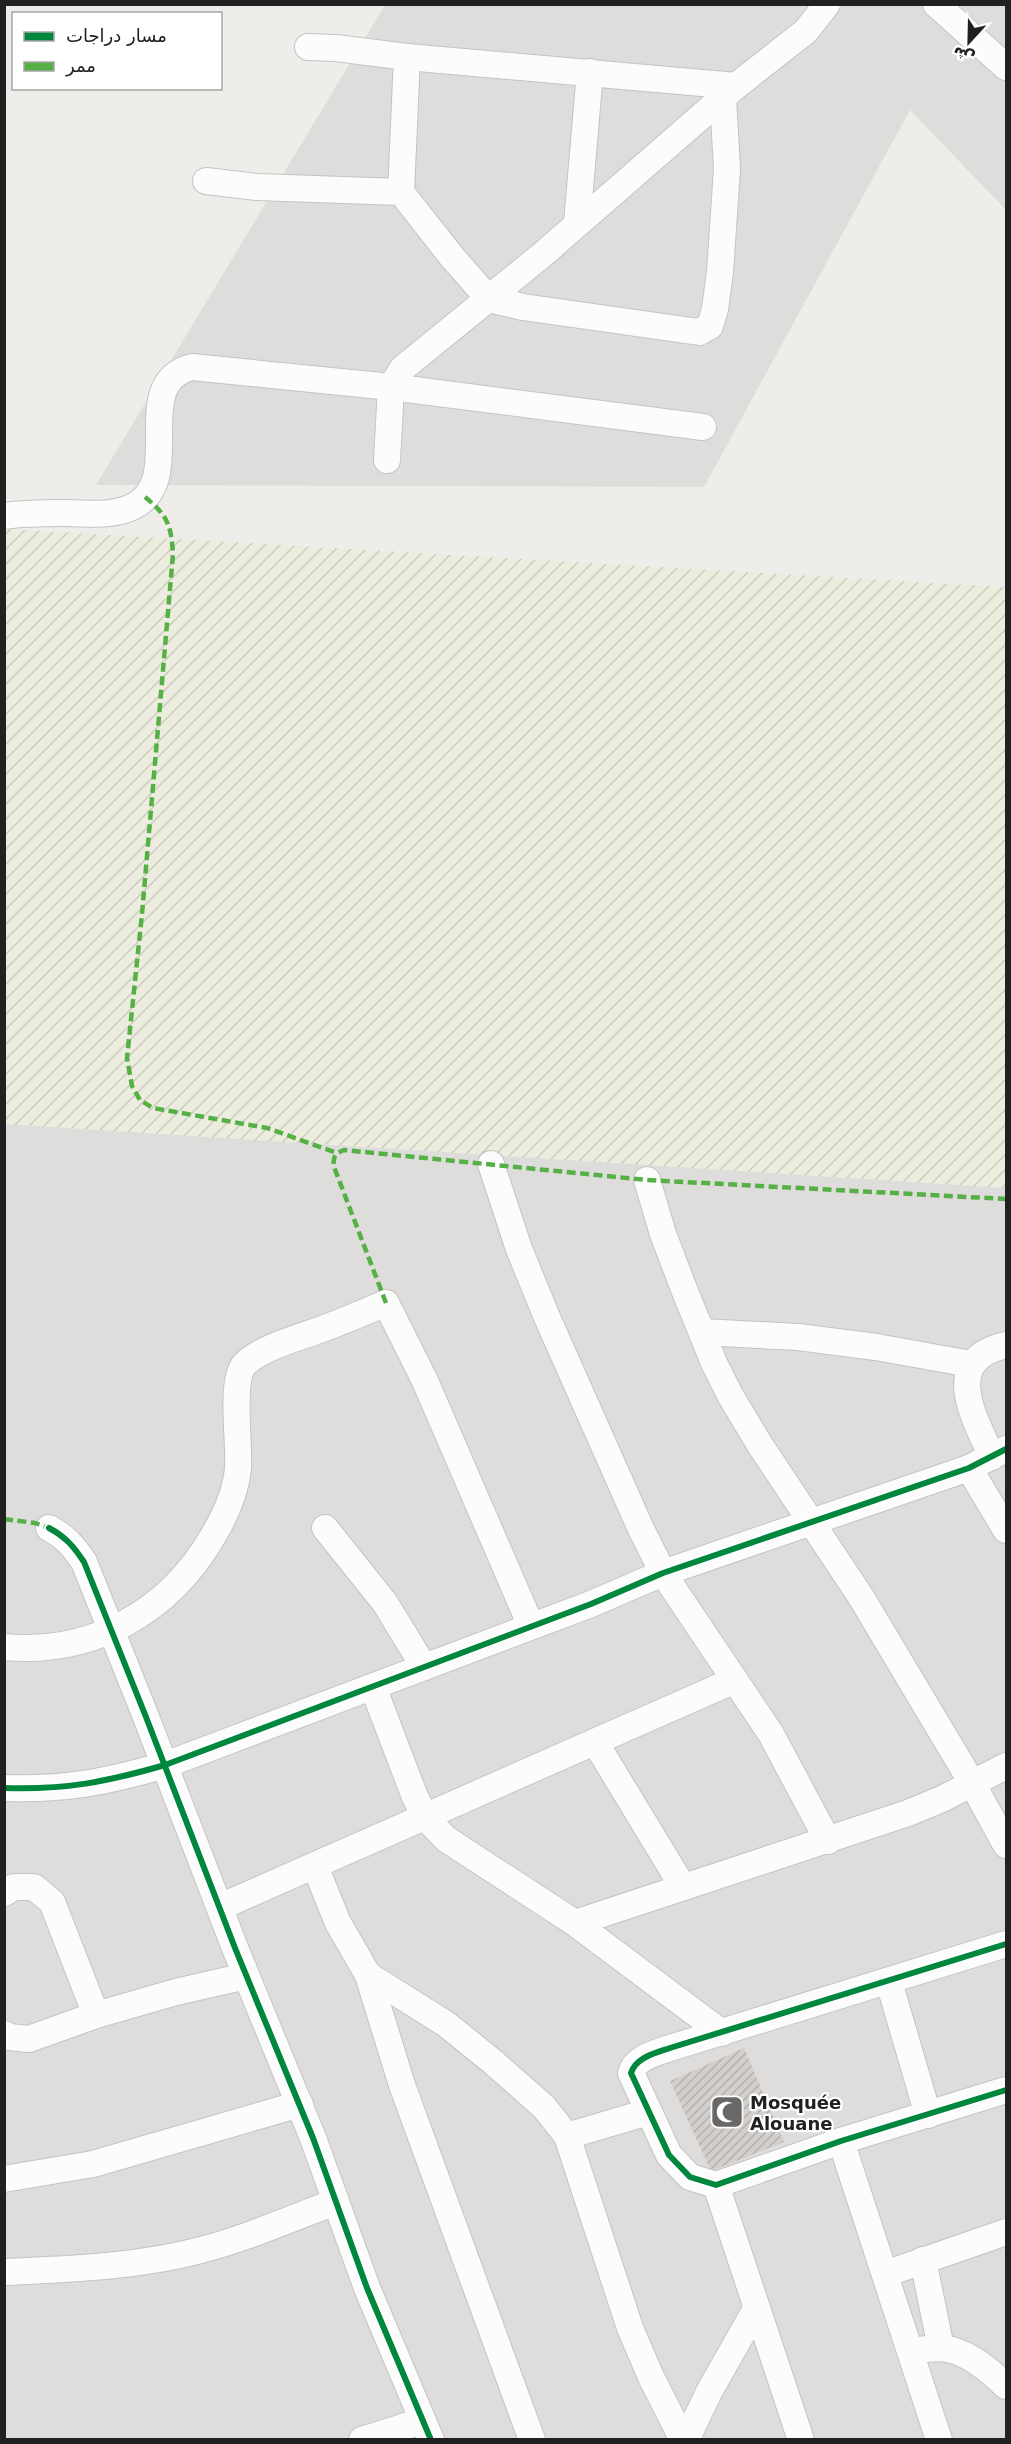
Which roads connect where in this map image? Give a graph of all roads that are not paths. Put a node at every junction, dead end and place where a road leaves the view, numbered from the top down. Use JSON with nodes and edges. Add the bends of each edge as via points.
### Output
{"nodes":[{"id":1,"x":827,"y":4,"type":"edge"},
{"id":2,"x":936,"y":4,"type":"edge"},
{"id":3,"x":308,"y":47,"type":"dead end"},
{"id":4,"x":407,"y":57,"type":"junction"},
{"id":5,"x":1006,"y":68,"type":"edge"},
{"id":6,"x":590,"y":72,"type":"junction"},
{"id":7,"x":729,"y":92,"type":"junction"},
{"id":8,"x":206,"y":181,"type":"dead end"},
{"id":9,"x":400,"y":192,"type":"junction"},
{"id":10,"x":577,"y":223,"type":"junction"},
{"id":11,"x":489,"y":299,"type":"junction"},
{"id":12,"x":391,"y":387,"type":"junction"},
{"id":13,"x":703,"y":427,"type":"dead end"},
{"id":14,"x":387,"y":460,"type":"dead end"},
{"id":15,"x":4,"y":516,"type":"edge"},
{"id":16,"x":490,"y":1164,"type":"dead end"},
{"id":17,"x":647,"y":1180,"type":"dead end"},
{"id":18,"x":702,"y":1332,"type":"junction"},
{"id":19,"x":1006,"y":1345,"type":"edge"},
{"id":20,"x":971,"y":1365,"type":"junction"},
{"id":21,"x":999,"y":1453,"type":"edge"},
{"id":22,"x":969,"y":1468,"type":"junction"},
{"id":23,"x":812,"y":1521,"type":"junction"},
{"id":24,"x":49,"y":1528,"type":"dead end"},
{"id":25,"x":325,"y":1528,"type":"dead end"},
{"id":26,"x":1006,"y":1530,"type":"edge"},
{"id":27,"x":663,"y":1573,"type":"junction"},
{"id":28,"x":531,"y":1626,"type":"junction"},
{"id":29,"x":111,"y":1630,"type":"junction"},
{"id":30,"x":4,"y":1647,"type":"edge"},
{"id":31,"x":424,"y":1667,"type":"junction"},
{"id":32,"x":735,"y":1680,"type":"junction"},
{"id":33,"x":373,"y":1687,"type":"junction"},
{"id":34,"x":595,"y":1742,"type":"junction"},
{"id":35,"x":165,"y":1765,"type":"junction"},
{"id":36,"x":1006,"y":1766,"type":"edge"},
{"id":37,"x":972,"y":1784,"type":"junction"},
{"id":38,"x":4,"y":1788,"type":"edge"},
{"id":39,"x":426,"y":1818,"type":"junction"},
{"id":40,"x":828,"y":1841,"type":"junction"},
{"id":41,"x":1006,"y":1845,"type":"edge"},
{"id":42,"x":315,"y":1866,"type":"junction"},
{"id":43,"x":683,"y":1887,"type":"junction"},
{"id":44,"x":4,"y":1893,"type":"edge"},
{"id":45,"x":220,"y":1907,"type":"junction"},
{"id":46,"x":575,"y":1923,"type":"junction"},
{"id":47,"x":1006,"y":1944,"type":"edge"},
{"id":48,"x":368,"y":1975,"type":"junction"},
{"id":49,"x":246,"y":1976,"type":"junction"},
{"id":50,"x":889,"y":1982,"type":"junction"},
{"id":51,"x":96,"y":2015,"type":"junction"},
{"id":52,"x":722,"y":2033,"type":"junction"},
{"id":53,"x":4,"y":2034,"type":"edge"},
{"id":54,"x":1006,"y":2090,"type":"edge"},
{"id":55,"x":300,"y":2103,"type":"junction"},
{"id":56,"x":648,"y":2112,"type":"junction"},
{"id":57,"x":928,"y":2115,"type":"junction"},
{"id":58,"x":567,"y":2136,"type":"junction"},
{"id":59,"x":841,"y":2141,"type":"junction"},
{"id":60,"x":4,"y":2179,"type":"edge"},
{"id":61,"x":716,"y":2185,"type":"junction"},
{"id":62,"x":334,"y":2202,"type":"junction"},
{"id":63,"x":1006,"y":2232,"type":"edge"},
{"id":64,"x":923,"y":2260,"type":"junction"},
{"id":65,"x":4,"y":2272,"type":"edge"},
{"id":66,"x":885,"y":2274,"type":"junction"},
{"id":67,"x":756,"y":2308,"type":"junction"},
{"id":68,"x":941,"y":2348,"type":"junction"},
{"id":69,"x":911,"y":2351,"type":"junction"},
{"id":70,"x":1006,"y":2386,"type":"edge"},
{"id":71,"x":426,"y":2430,"type":"edge"},
{"id":72,"x":362,"y":2439,"type":"edge"},
{"id":73,"x":532,"y":2439,"type":"edge"},
{"id":74,"x":684,"y":2439,"type":"edge"},
{"id":75,"x":801,"y":2439,"type":"edge"},
{"id":76,"x":939,"y":2439,"type":"edge"}],
"edges":[{"from":1,"to":7,"type":"street","via":[[806,31]]},
{"from":2,"to":5,"type":"street"},
{"from":3,"to":4,"type":"street"},
{"from":4,"to":6,"type":"street"},
{"from":4,"to":9,"type":"street"},
{"from":6,"to":7,"type":"street"},
{"from":6,"to":10,"type":"street"},
{"from":7,"to":10,"type":"street"},
{"from":7,"to":11,"type":"street","via":[[721,261],[713,317],[705,330],[689,332]]},
{"from":8,"to":9,"type":"street","via":[[257,187]]},
{"from":9,"to":11,"type":"street"},
{"from":10,"to":11,"type":"street"},
{"from":11,"to":12,"type":"street","via":[[403,368]]},
{"from":12,"to":13,"type":"street"},
{"from":12,"to":14,"type":"street"},
{"from":12,"to":15,"type":"street","via":[[192,367],[169,380],[164,388],[155,477],[145,497],[135,506],[115,513]]},
{"from":16,"to":27,"type":"street","via":[[546,1316]]},
{"from":17,"to":18,"type":"street","via":[[663,1234]]},
{"from":18,"to":20,"type":"street","via":[[798,1337]]},
{"from":18,"to":23,"type":"street","via":[[730,1395]]},
{"from":19,"to":20,"type":"street"},
{"from":20,"to":21,"type":"street","via":[[966,1378],[969,1401]]},
{"from":21,"to":22,"type":"street"},
{"from":22,"to":23,"type":"street"},
{"from":22,"to":26,"type":"street"},
{"from":23,"to":27,"type":"street"},
{"from":23,"to":37,"type":"street"},
{"from":24,"to":29,"type":"street","via":[[64,1536],[84,1562]]},
{"from":25,"to":31,"type":"street","via":[[385,1604]]},
{"from":27,"to":28,"type":"street"},
{"from":27,"to":32,"type":"street"},
{"from":28,"to":29,"type":"street","via":[[425,1381],[386,1303],[269,1350],[246,1364],[237,1381],[238,1469],[221,1522],[188,1574],[170,1593]]},
{"from":28,"to":31,"type":"street"},
{"from":29,"to":30,"type":"street","via":[[81,1642]]},
{"from":29,"to":35,"type":"street"},
{"from":31,"to":33,"type":"street"},
{"from":32,"to":34,"type":"street"},
{"from":32,"to":40,"type":"street","via":[[771,1734]]},
{"from":33,"to":35,"type":"street"},
{"from":33,"to":39,"type":"street"},
{"from":34,"to":39,"type":"street"},
{"from":34,"to":43,"type":"street"},
{"from":35,"to":38,"type":"street","via":[[65,1788]]},
{"from":35,"to":45,"type":"street"},
{"from":36,"to":37,"type":"street"},
{"from":37,"to":40,"type":"street","via":[[908,1813]]},
{"from":37,"to":41,"type":"street"},
{"from":39,"to":42,"type":"street"},
{"from":39,"to":46,"type":"street","via":[[446,1839]]},
{"from":40,"to":43,"type":"street"},
{"from":42,"to":45,"type":"street"},
{"from":42,"to":48,"type":"street","via":[[338,1923]]},
{"from":43,"to":46,"type":"street"},
{"from":44,"to":51,"type":"street","via":[[14,1887],[34,1887],[52,1902]]},
{"from":45,"to":49,"type":"street"},
{"from":46,"to":52,"type":"street"},
{"from":47,"to":50,"type":"street"},
{"from":48,"to":58,"type":"street","via":[[446,2025],[493,2062],[544,2108]]},
{"from":48,"to":73,"type":"street","via":[[402,2085]]},
{"from":49,"to":51,"type":"street"},
{"from":49,"to":55,"type":"street"},
{"from":50,"to":52,"type":"street"},
{"from":50,"to":57,"type":"street"},
{"from":51,"to":53,"type":"street","via":[[29,2038]]},
{"from":52,"to":56,"type":"street","via":[[652,2054],[633,2066],[631,2073]]},
{"from":54,"to":57,"type":"street"},
{"from":55,"to":60,"type":"street","via":[[102,2162]]},
{"from":55,"to":62,"type":"street"},
{"from":56,"to":58,"type":"street"},
{"from":56,"to":61,"type":"street","via":[[669,2155],[681,2168],[690,2177]]},
{"from":57,"to":59,"type":"street"},
{"from":58,"to":74,"type":"street","via":[[630,2328]]},
{"from":59,"to":61,"type":"street"},
{"from":59,"to":66,"type":"street"},
{"from":61,"to":67,"type":"street"},
{"from":62,"to":65,"type":"street","via":[[198,2251],[103,2266]]},
{"from":62,"to":71,"type":"street"},
{"from":63,"to":64,"type":"street"},
{"from":64,"to":66,"type":"street"},
{"from":64,"to":68,"type":"street"},
{"from":66,"to":69,"type":"street"},
{"from":67,"to":74,"type":"street"},
{"from":67,"to":75,"type":"street"},
{"from":68,"to":69,"type":"street"},
{"from":68,"to":70,"type":"street","via":[[972,2360]]},
{"from":69,"to":76,"type":"street"},
{"from":71,"to":72,"type":"street"}]}
